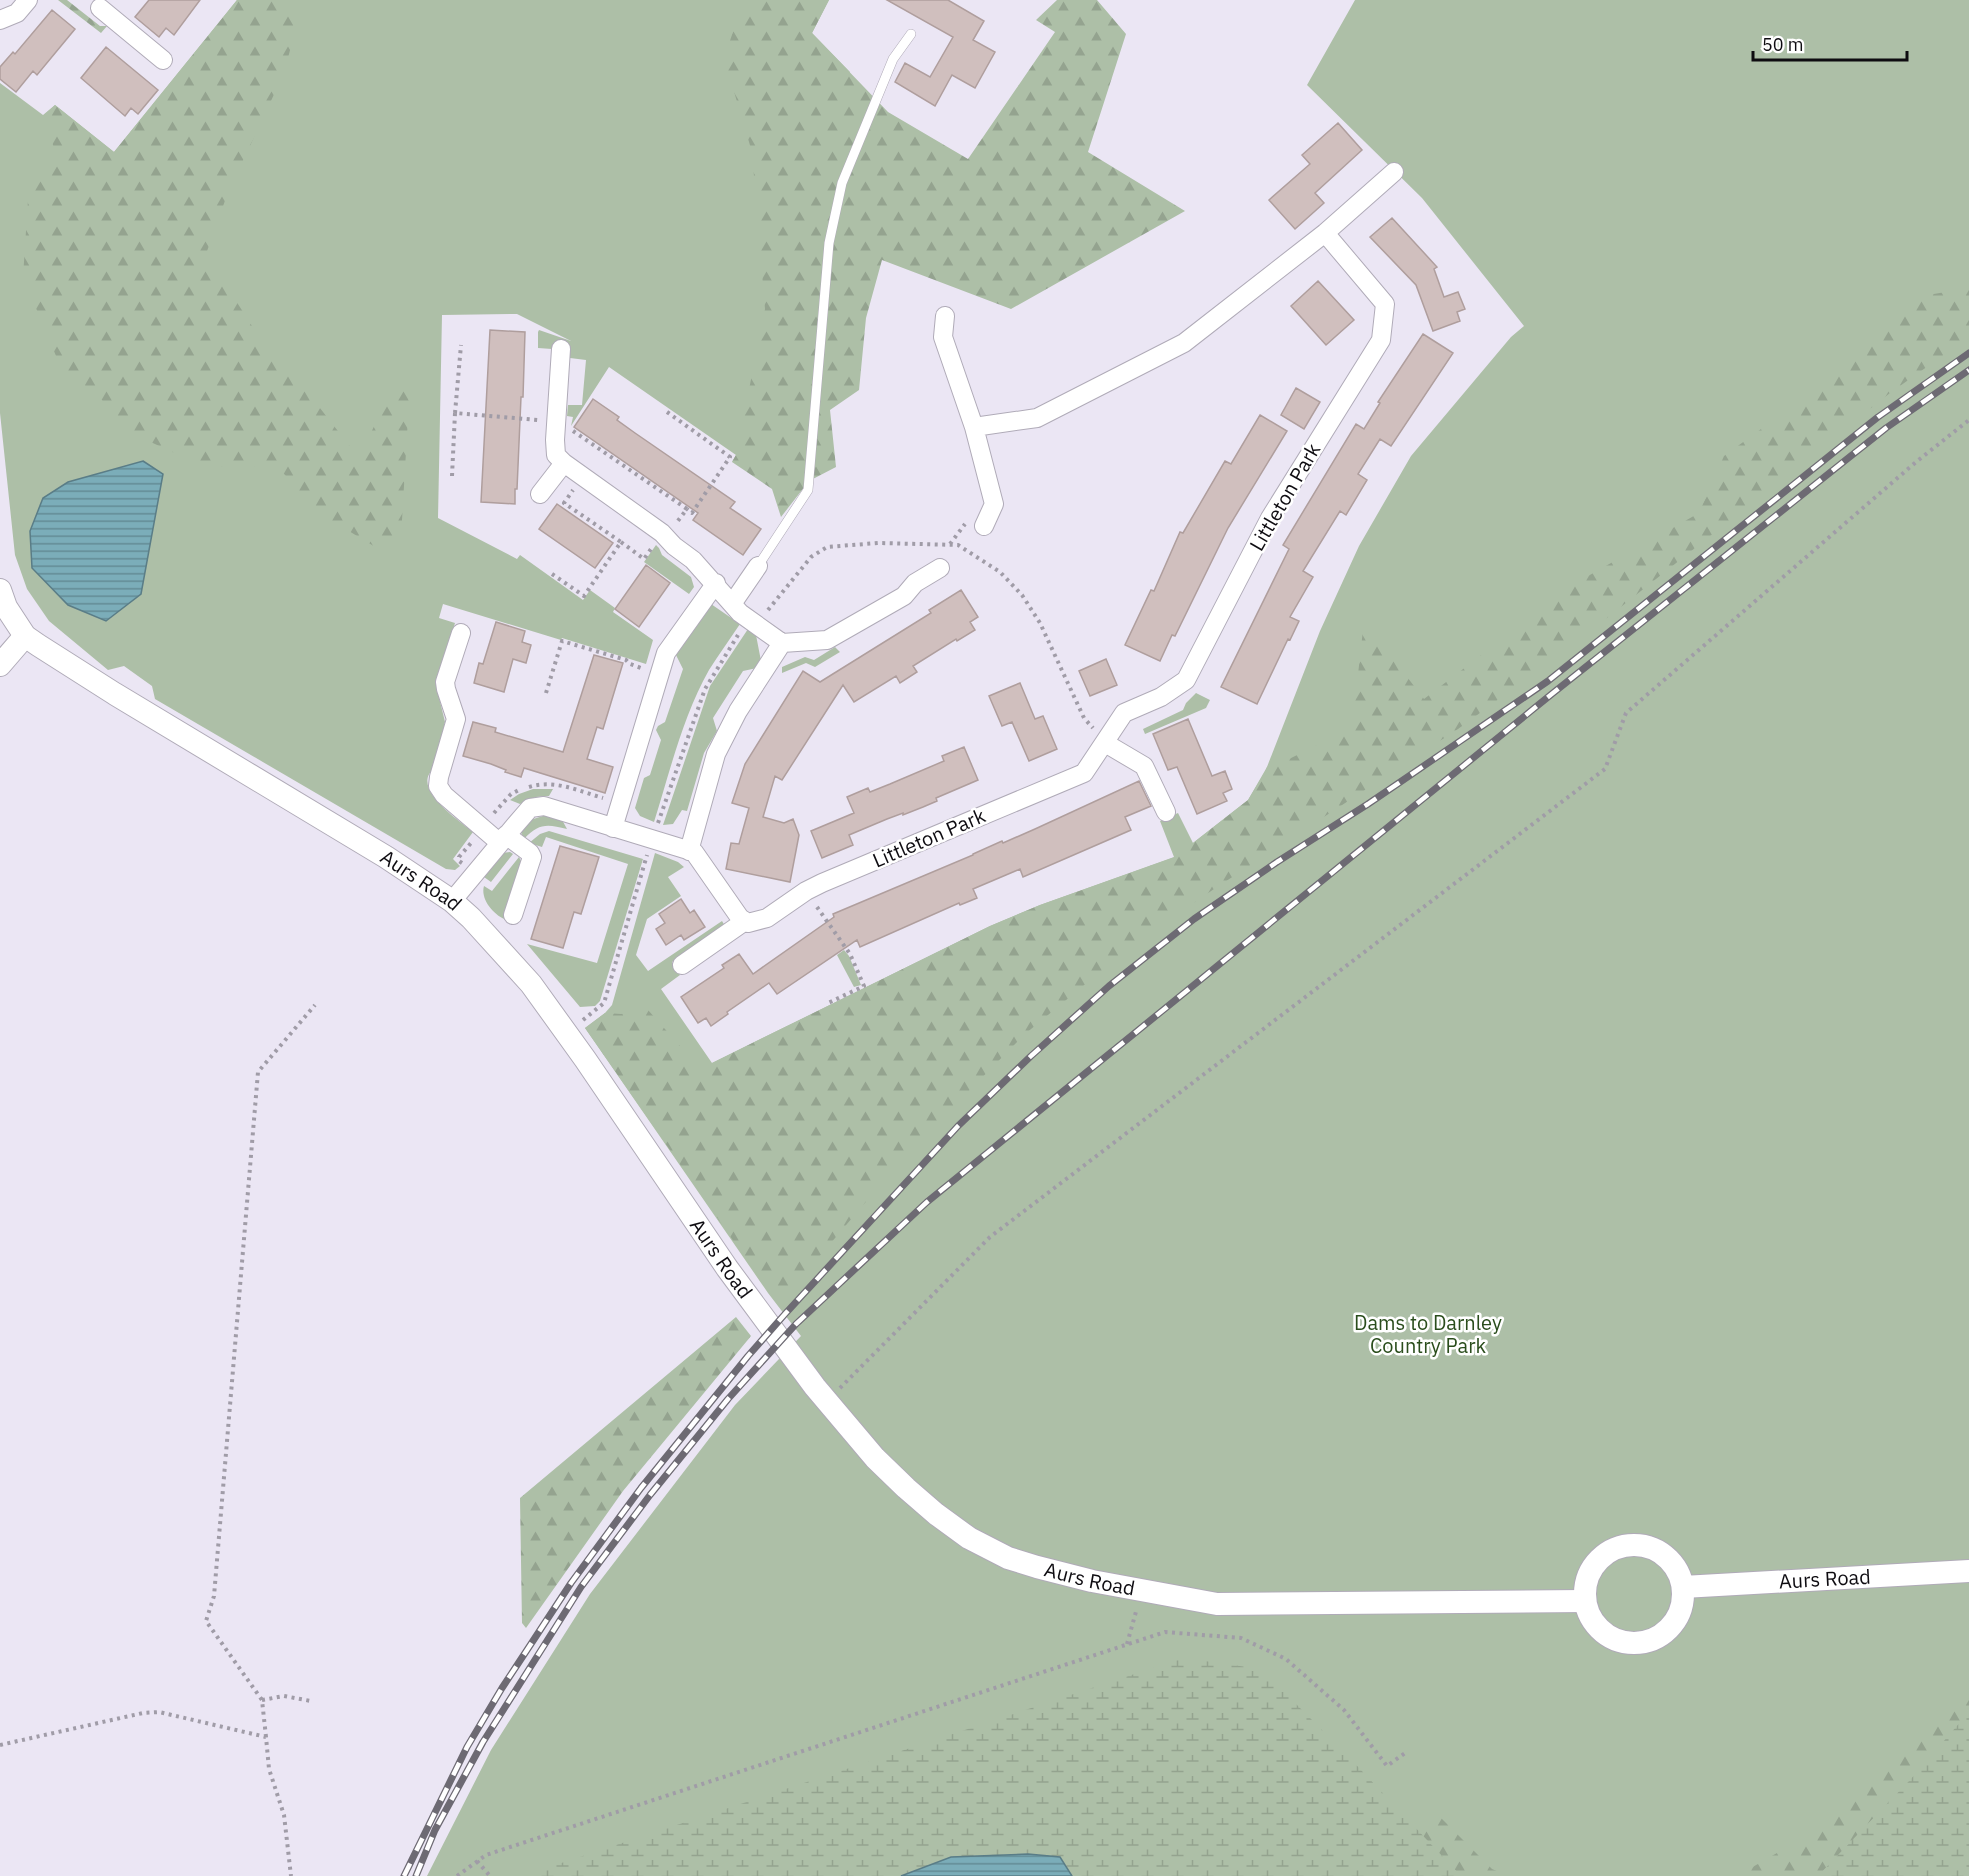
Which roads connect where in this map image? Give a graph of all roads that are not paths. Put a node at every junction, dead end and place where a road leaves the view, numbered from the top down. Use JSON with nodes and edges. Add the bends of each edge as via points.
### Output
{"nodes":[{"id":1,"x":28,"y":0,"type":"edge"},
{"id":2,"x":99,"y":3,"type":"edge"},
{"id":3,"x":0,"y":20,"type":"edge"},
{"id":4,"x":911,"y":34,"type":"dead end"},
{"id":5,"x":163,"y":60,"type":"dead end"},
{"id":6,"x":1394,"y":172,"type":"dead end"},
{"id":7,"x":1325,"y":233,"type":"junction"},
{"id":8,"x":945,"y":316,"type":"dead end"},
{"id":9,"x":561,"y":349,"type":"dead end"},
{"id":10,"x":974,"y":427,"type":"junction"},
{"id":11,"x":564,"y":463,"type":"junction"},
{"id":12,"x":540,"y":494,"type":"dead end"},
{"id":13,"x":984,"y":526,"type":"dead end"},
{"id":14,"x":758,"y":566,"type":"joint"},
{"id":15,"x":940,"y":568,"type":"dead end"},
{"id":16,"x":716,"y":583,"type":"junction"},
{"id":17,"x":0,"y":590,"type":"edge"},
{"id":18,"x":732,"y":604,"type":"junction"},
{"id":19,"x":461,"y":633,"type":"dead end"},
{"id":20,"x":26,"y":636,"type":"junction"},
{"id":21,"x":782,"y":643,"type":"junction"},
{"id":22,"x":0,"y":665,"type":"edge"},
{"id":23,"x":1105,"y":743,"type":"junction"},
{"id":24,"x":1166,"y":812,"type":"dead end"},
{"id":25,"x":614,"y":828,"type":"junction"},
{"id":26,"x":503,"y":839,"type":"junction"},
{"id":27,"x":689,"y":851,"type":"junction"},
{"id":28,"x":452,"y":902,"type":"junction"},
{"id":29,"x":513,"y":915,"type":"dead end"},
{"id":30,"x":745,"y":921,"type":"junction"},
{"id":31,"x":682,"y":965,"type":"dead end"},
{"id":32,"x":1969,"y":1571,"type":"edge"},
{"id":33,"x":1683,"y":1587,"type":"junction"},
{"id":34,"x":1585,"y":1601,"type":"junction"}],
"edges":[{"from":1,"to":3,"type":"street","via":[[17,13]]},
{"from":2,"to":5,"type":"street"},
{"from":4,"to":14,"type":"lane","via":[[893,59],[842,183],[829,243],[808,490]]},
{"from":6,"to":7,"type":"street"},
{"from":7,"to":10,"type":"street","via":[[1184,343],[1037,418]]},
{"from":7,"to":23,"type":"street","name":"Littleton Park","via":[[1385,304],[1381,340],[1270,518],[1186,680],[1161,697],[1124,713]]},
{"from":8,"to":10,"type":"street","via":[[943,337]]},
{"from":9,"to":11,"type":"street","via":[[555,440],[556,455]]},
{"from":10,"to":13,"type":"street","via":[[994,504]]},
{"from":11,"to":12,"type":"street"},
{"from":11,"to":16,"type":"street","via":[[662,533]]},
{"from":14,"to":18,"type":"street"},
{"from":15,"to":21,"type":"street","via":[[915,583],[904,596],[827,640]]},
{"from":16,"to":18,"type":"street"},
{"from":16,"to":25,"type":"street","via":[[666,653]]},
{"from":17,"to":20,"type":"street","name":"Aurs Road","via":[[6,607]]},
{"from":18,"to":21,"type":"street"},
{"from":19,"to":26,"type":"street","via":[[445,682],[456,719],[438,786],[482,828]]},
{"from":20,"to":22,"type":"street"},
{"from":20,"to":28,"type":"street","name":"Aurs Road","via":[[386,857]]},
{"from":21,"to":27,"type":"street","via":[[738,711],[716,754]]},
{"from":23,"to":24,"type":"street","via":[[1144,766]]},
{"from":23,"to":30,"type":"street","name":"Littleton Park","via":[[1084,773],[806,891],[768,918]]},
{"from":25,"to":26,"type":"street","via":[[544,806],[530,808]]},
{"from":25,"to":27,"type":"street"},
{"from":26,"to":28,"type":"street"},
{"from":26,"to":29,"type":"street","via":[[532,857]]},
{"from":27,"to":30,"type":"street","via":[[694,852]]},
{"from":28,"to":34,"type":"street","name":"Aurs Road","via":[[531,984],[732,1276],[827,1401],[875,1458],[936,1514],[969,1538],[1008,1558],[1037,1567],[1216,1604]]},
{"from":30,"to":31,"type":"street","name":"Littleton Park"},
{"from":32,"to":33,"type":"street","name":"Aurs Road"},
{"from":33,"to":34,"type":"street","via":[[1667,1557],[1652,1548],[1618,1547],[1592,1568],[1585,1584]]},
{"from":33,"to":34,"type":"street","via":[[1683,1603],[1668,1630],[1640,1644],[1610,1638],[1589,1616]]}]}
